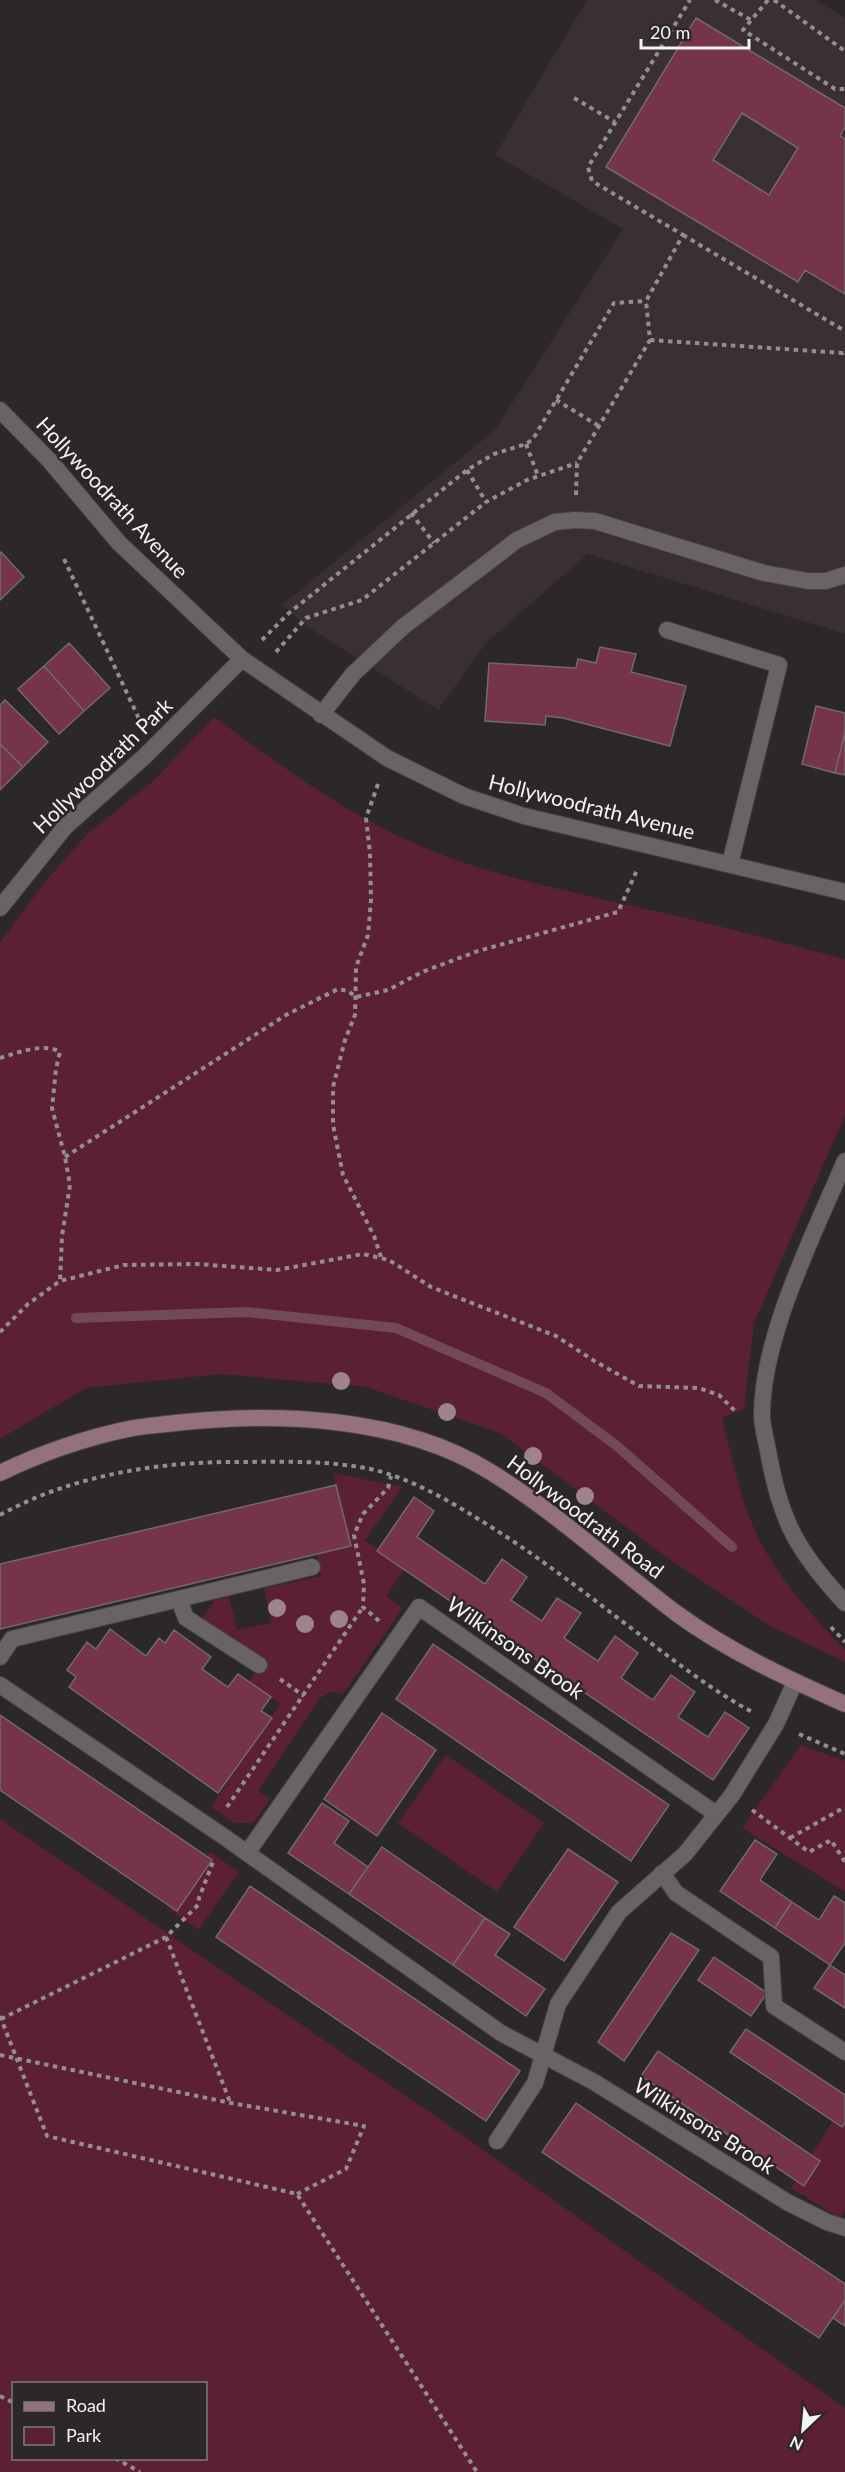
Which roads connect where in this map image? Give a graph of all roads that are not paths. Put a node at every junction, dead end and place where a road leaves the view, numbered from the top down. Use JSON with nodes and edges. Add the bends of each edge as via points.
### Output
{"nodes":[{"id":1,"x":0,"y":410,"type":"edge"},
{"id":2,"x":845,"y":575,"type":"edge"},
{"id":3,"x":667,"y":630,"type":"dead end"},
{"id":4,"x":242,"y":659,"type":"junction"},
{"id":5,"x":321,"y":715,"type":"junction"},
{"id":6,"x":730,"y":864,"type":"junction"},
{"id":7,"x":845,"y":892,"type":"edge"},
{"id":8,"x":0,"y":908,"type":"edge"},
{"id":9,"x":845,"y":1161,"type":"edge"},
{"id":10,"x":0,"y":1473,"type":"edge"},
{"id":11,"x":312,"y":1567,"type":"dead end"},
{"id":12,"x":179,"y":1600,"type":"junction"},
{"id":13,"x":845,"y":1603,"type":"edge"},
{"id":14,"x":0,"y":1657,"type":"edge"},
{"id":15,"x":259,"y":1665,"type":"dead end"},
{"id":16,"x":795,"y":1682,"type":"junction"},
{"id":17,"x":0,"y":1685,"type":"edge"},
{"id":18,"x":845,"y":1704,"type":"edge"},
{"id":19,"x":716,"y":1814,"type":"junction"},
{"id":20,"x":247,"y":1853,"type":"junction"},
{"id":21,"x":662,"y":1874,"type":"junction"},
{"id":22,"x":845,"y":2052,"type":"edge"},
{"id":23,"x":543,"y":2055,"type":"junction"},
{"id":24,"x":497,"y":2141,"type":"dead end"},
{"id":25,"x":845,"y":2228,"type":"edge"}],
"edges":[{"from":1,"to":4,"type":"street","name":"Hollywoodrath Avenue","via":[[49,460],[119,543]]},
{"from":2,"to":5,"type":"street","via":[[808,581],[764,573],[595,521],[555,522],[517,540],[404,626],[353,674]]},
{"from":3,"to":6,"type":"street","via":[[779,665]]},
{"from":4,"to":5,"type":"street","name":"Hollywoodrath Avenue"},
{"from":4,"to":8,"type":"street","name":"Hollywoodrath Park","via":[[153,748],[65,827]]},
{"from":5,"to":6,"type":"street","name":"Hollywoodrath Avenue","via":[[387,758],[464,796],[524,816]]},
{"from":6,"to":7,"type":"street","name":"Hollywoodrath Avenue"},
{"from":9,"to":13,"type":"street","via":[[789,1294],[768,1367],[762,1416],[776,1492],[792,1534],[818,1573]]},
{"from":10,"to":16,"type":"main road","name":"Hollywoodrath Road","via":[[33,1457],[129,1429],[227,1418],[294,1419],[378,1429],[431,1443],[488,1470],[537,1503],[678,1614],[741,1655]]},
{"from":11,"to":12,"type":"street"},
{"from":12,"to":14,"type":"street","via":[[12,1639]]},
{"from":12,"to":15,"type":"street","via":[[186,1618]]},
{"from":16,"to":18,"type":"main road","name":"Hollywoodrath Road"},
{"from":16,"to":19,"type":"street","via":[[776,1724]]},
{"from":17,"to":20,"type":"street","name":"Wilkinsons Brook"},
{"from":19,"to":20,"type":"street","name":"Wilkinsons Brook","via":[[419,1607]]},
{"from":19,"to":21,"type":"street","via":[[685,1854]]},
{"from":20,"to":23,"type":"street","name":"Wilkinsons Brook","via":[[501,2033]]},
{"from":21,"to":22,"type":"street","via":[[676,1893],[771,1957],[774,2006]]},
{"from":21,"to":23,"type":"street","via":[[619,1911],[558,2004]]},
{"from":23,"to":24,"type":"street","via":[[535,2083]]},
{"from":23,"to":25,"type":"street","name":"Wilkinsons Brook","via":[[594,2082],[787,2202]]}]}
